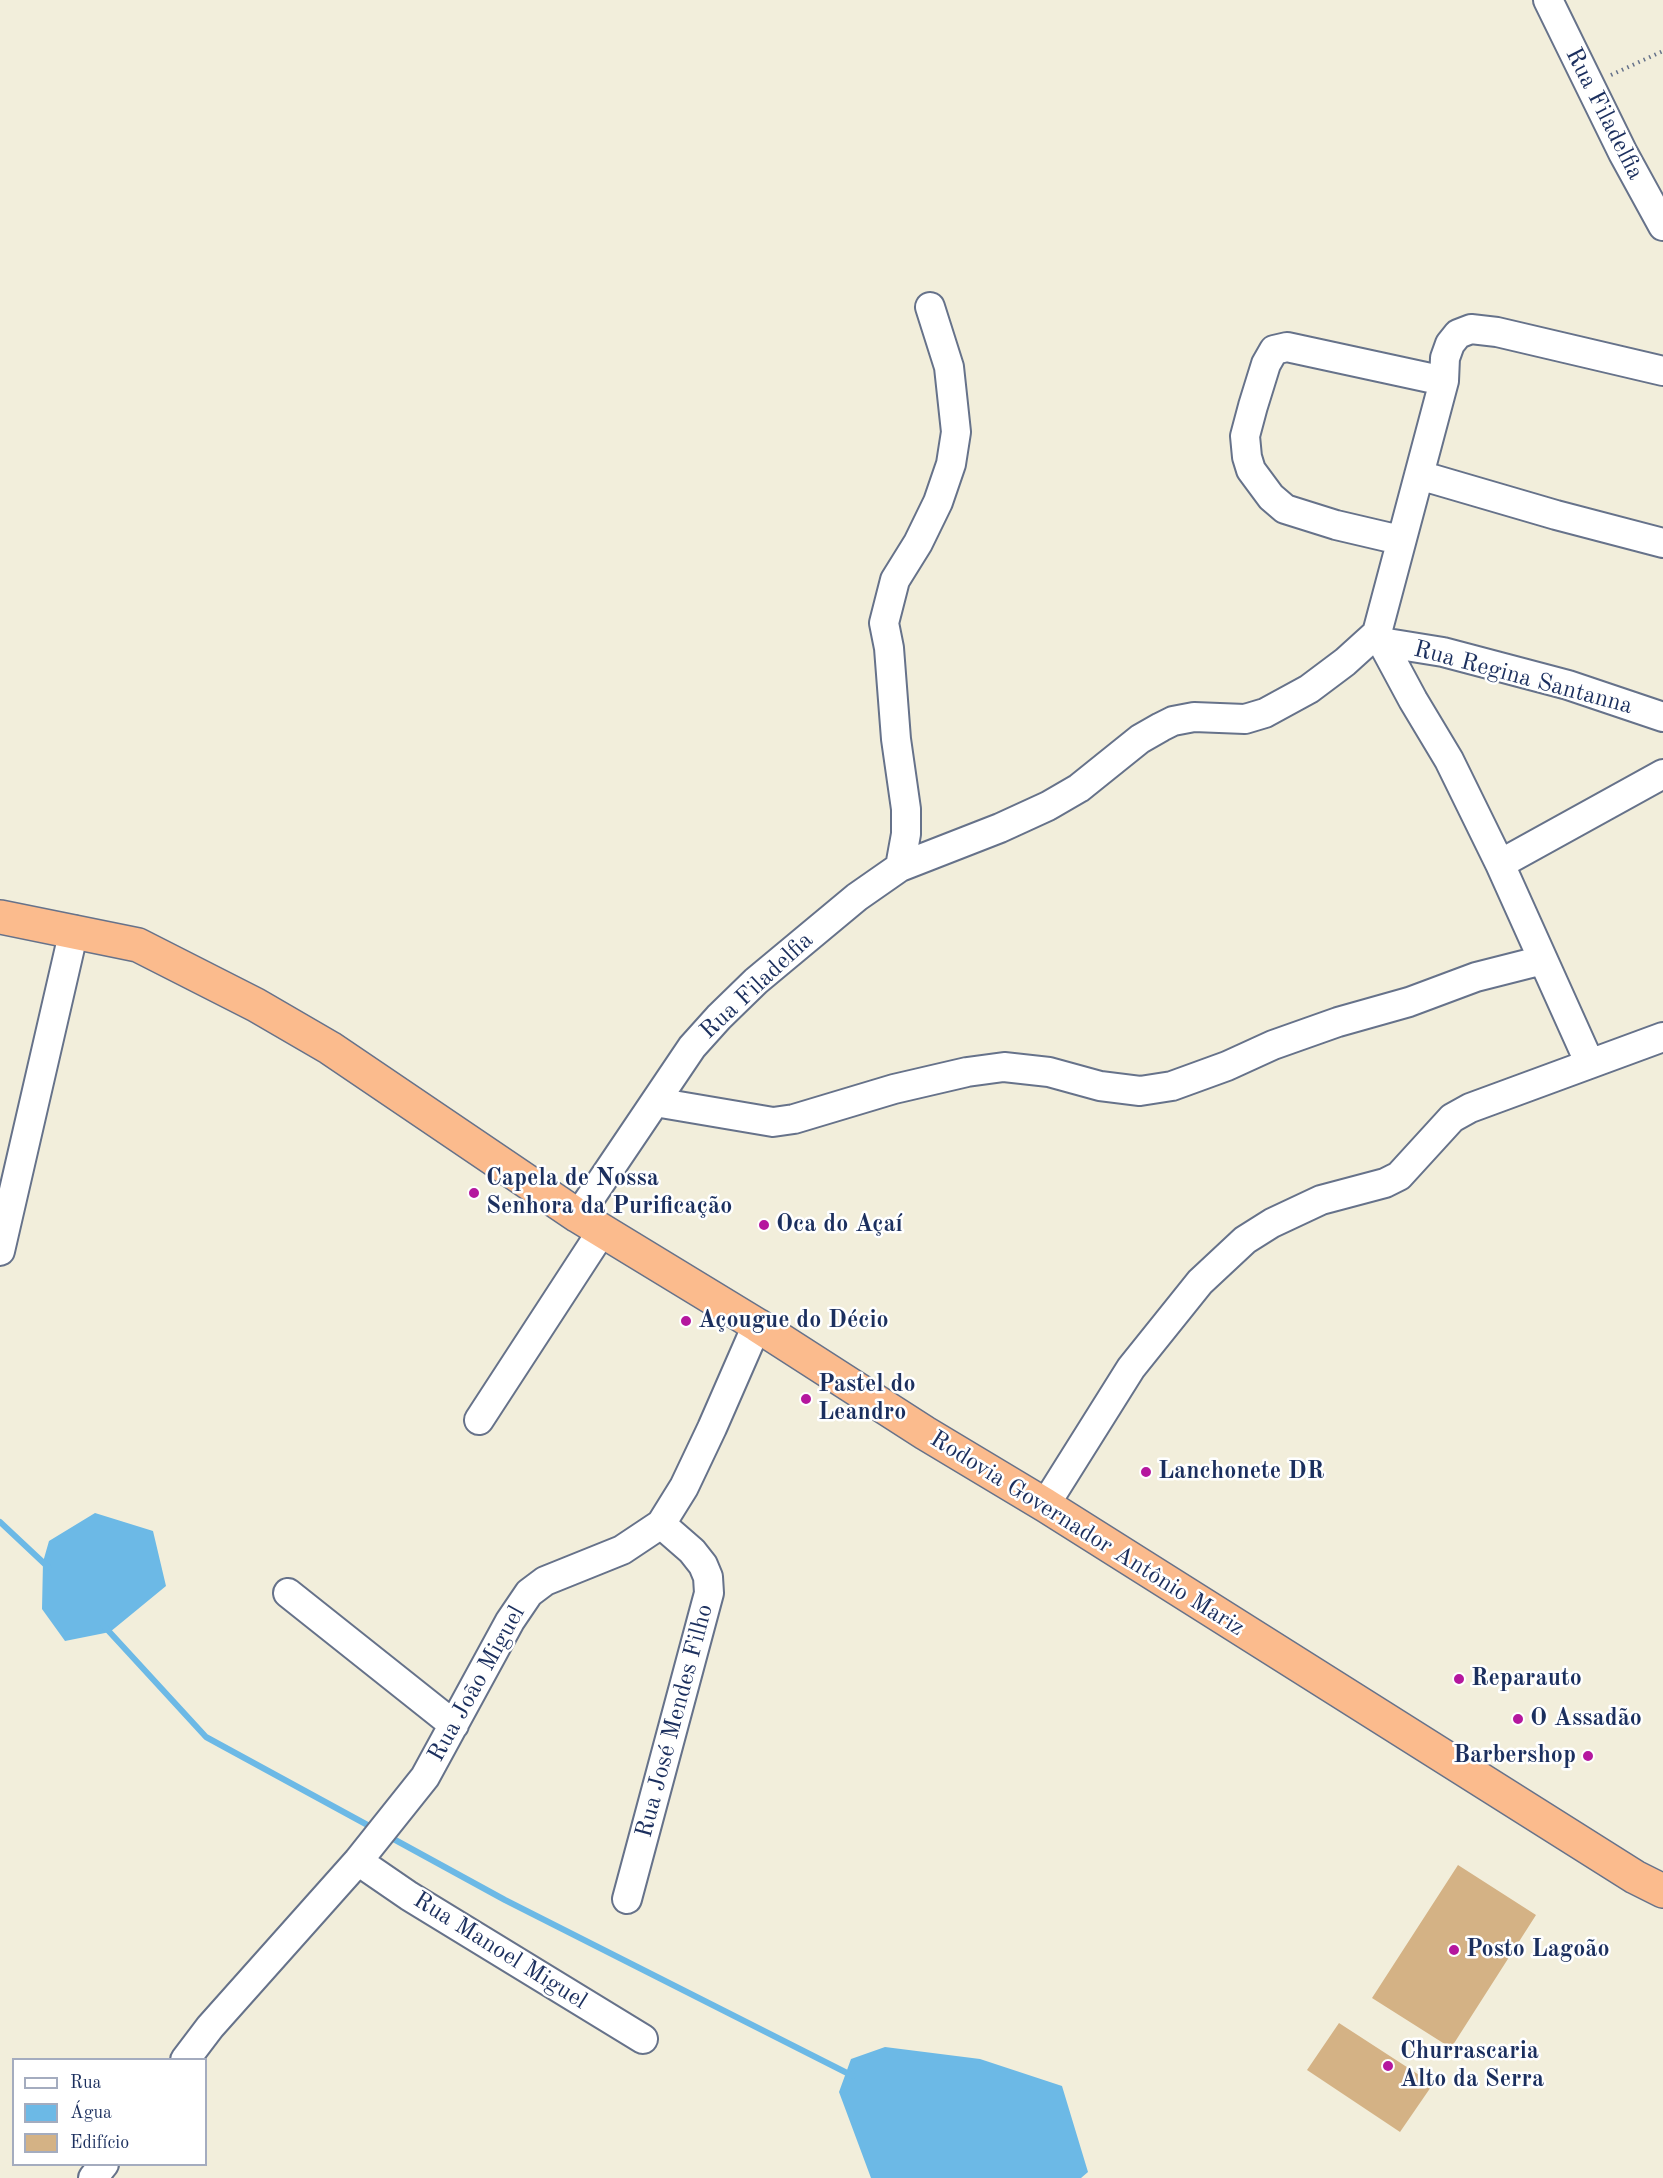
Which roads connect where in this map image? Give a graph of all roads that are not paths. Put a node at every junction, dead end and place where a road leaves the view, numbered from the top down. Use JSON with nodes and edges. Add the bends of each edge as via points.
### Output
{"nodes":[{"id":1,"x":1548,"y":0,"type":"edge"},
{"id":2,"x":1663,"y":226,"type":"edge"},
{"id":3,"x":930,"y":308,"type":"dead end"},
{"id":4,"x":1663,"y":371,"type":"edge"},
{"id":5,"x":1444,"y":381,"type":"junction"},
{"id":6,"x":1419,"y":475,"type":"junction"},
{"id":7,"x":1400,"y":540,"type":"junction"},
{"id":8,"x":1663,"y":543,"type":"edge"},
{"id":9,"x":1379,"y":637,"type":"junction"},
{"id":10,"x":1663,"y":717,"type":"edge"},
{"id":11,"x":1663,"y":774,"type":"edge"},
{"id":12,"x":1500,"y":864,"type":"junction"},
{"id":13,"x":900,"y":867,"type":"junction"},
{"id":14,"x":0,"y":917,"type":"edge"},
{"id":15,"x":74,"y":930,"type":"junction"},
{"id":16,"x":1543,"y":960,"type":"junction"},
{"id":17,"x":1663,"y":1036,"type":"edge"},
{"id":18,"x":1590,"y":1064,"type":"junction"},
{"id":19,"x":654,"y":1102,"type":"junction"},
{"id":20,"x":590,"y":1223,"type":"junction"},
{"id":21,"x":0,"y":1251,"type":"edge"},
{"id":22,"x":757,"y":1325,"type":"junction"},
{"id":23,"x":479,"y":1420,"type":"dead end"},
{"id":24,"x":1045,"y":1505,"type":"junction"},
{"id":25,"x":662,"y":1524,"type":"junction"},
{"id":26,"x":288,"y":1593,"type":"dead end"},
{"id":27,"x":454,"y":1725,"type":"junction"},
{"id":28,"x":358,"y":1861,"type":"junction"},
{"id":29,"x":1649,"y":1884,"type":"edge"},
{"id":30,"x":627,"y":1899,"type":"dead end"},
{"id":31,"x":1663,"y":1900,"type":"edge"},
{"id":32,"x":643,"y":2039,"type":"dead end"},
{"id":33,"x":187,"y":2058,"type":"edge"},
{"id":34,"x":102,"y":2166,"type":"edge"},
{"id":35,"x":93,"y":2178,"type":"edge"}],
"edges":[{"from":1,"to":2,"type":"street","name":"Rua Filadelfia"},
{"from":3,"to":13,"type":"street","via":[[948,367],[956,432],[951,464],[938,502],[895,580],[884,623],[906,809]]},
{"from":4,"to":5,"type":"street","via":[[1471,329],[1458,334],[1450,344]]},
{"from":5,"to":6,"type":"street"},
{"from":5,"to":7,"type":"street","via":[[1287,347],[1274,350],[1266,364],[1247,426],[1251,470],[1260,485],[1285,509]]},
{"from":6,"to":7,"type":"street"},
{"from":6,"to":8,"type":"street"},
{"from":7,"to":9,"type":"street"},
{"from":9,"to":10,"type":"street","name":"Rua Regina Santanna","via":[[1534,676]]},
{"from":9,"to":12,"type":"street","via":[[1449,760]]},
{"from":9,"to":13,"type":"street","name":"Rua Filadelfia","via":[[1309,689],[1265,713],[1245,719],[1194,717],[1173,721],[1140,739],[1079,788],[1048,806]]},
{"from":11,"to":12,"type":"street"},
{"from":12,"to":16,"type":"street"},
{"from":13,"to":19,"type":"street","name":"Rua Filadelfia","via":[[806,938],[718,1017]]},
{"from":14,"to":15,"type":"highway","name":"Rodovia Governador Antônio Mariz"},
{"from":15,"to":20,"type":"highway","name":"Rodovia Governador Antônio Mariz","via":[[138,945],[256,1005],[330,1048]]},
{"from":15,"to":21,"type":"street"},
{"from":16,"to":18,"type":"street"},
{"from":16,"to":19,"type":"street","via":[[1476,977],[1338,1022],[1172,1086],[1140,1091],[1004,1067],[894,1089],[773,1122]]},
{"from":17,"to":18,"type":"street"},
{"from":18,"to":24,"type":"street","via":[[1470,1108],[1452,1118],[1399,1176],[1321,1200],[1245,1240],[1200,1282],[1138,1360]]},
{"from":19,"to":20,"type":"street","name":"Rua Filadelfia"},
{"from":20,"to":22,"type":"highway","name":"Rodovia Governador Antônio Mariz"},
{"from":20,"to":23,"type":"street","name":"Rua Filadelfia"},
{"from":22,"to":24,"type":"highway","name":"Rodovia Governador Antônio Mariz"},
{"from":22,"to":25,"type":"street","name":"Rua João Miguel","via":[[684,1487]]},
{"from":24,"to":29,"type":"highway","name":"Rodovia Governador Antônio Mariz"},
{"from":25,"to":27,"type":"street","name":"Rua João Miguel","via":[[622,1550],[545,1581],[529,1593]]},
{"from":25,"to":30,"type":"street","name":"Rua José Mendes Filho","via":[[703,1565],[709,1593]]},
{"from":26,"to":27,"type":"street"},
{"from":27,"to":28,"type":"street","name":"Rua João Miguel","via":[[425,1777]]},
{"from":28,"to":32,"type":"street","name":"Rua Manoel Miguel"},
{"from":28,"to":33,"type":"street","name":"Rua João Miguel"},
{"from":29,"to":31,"type":"highway","name":"Rodovia Governador Antônio Mariz"},
{"from":34,"to":35,"type":"street"}]}
